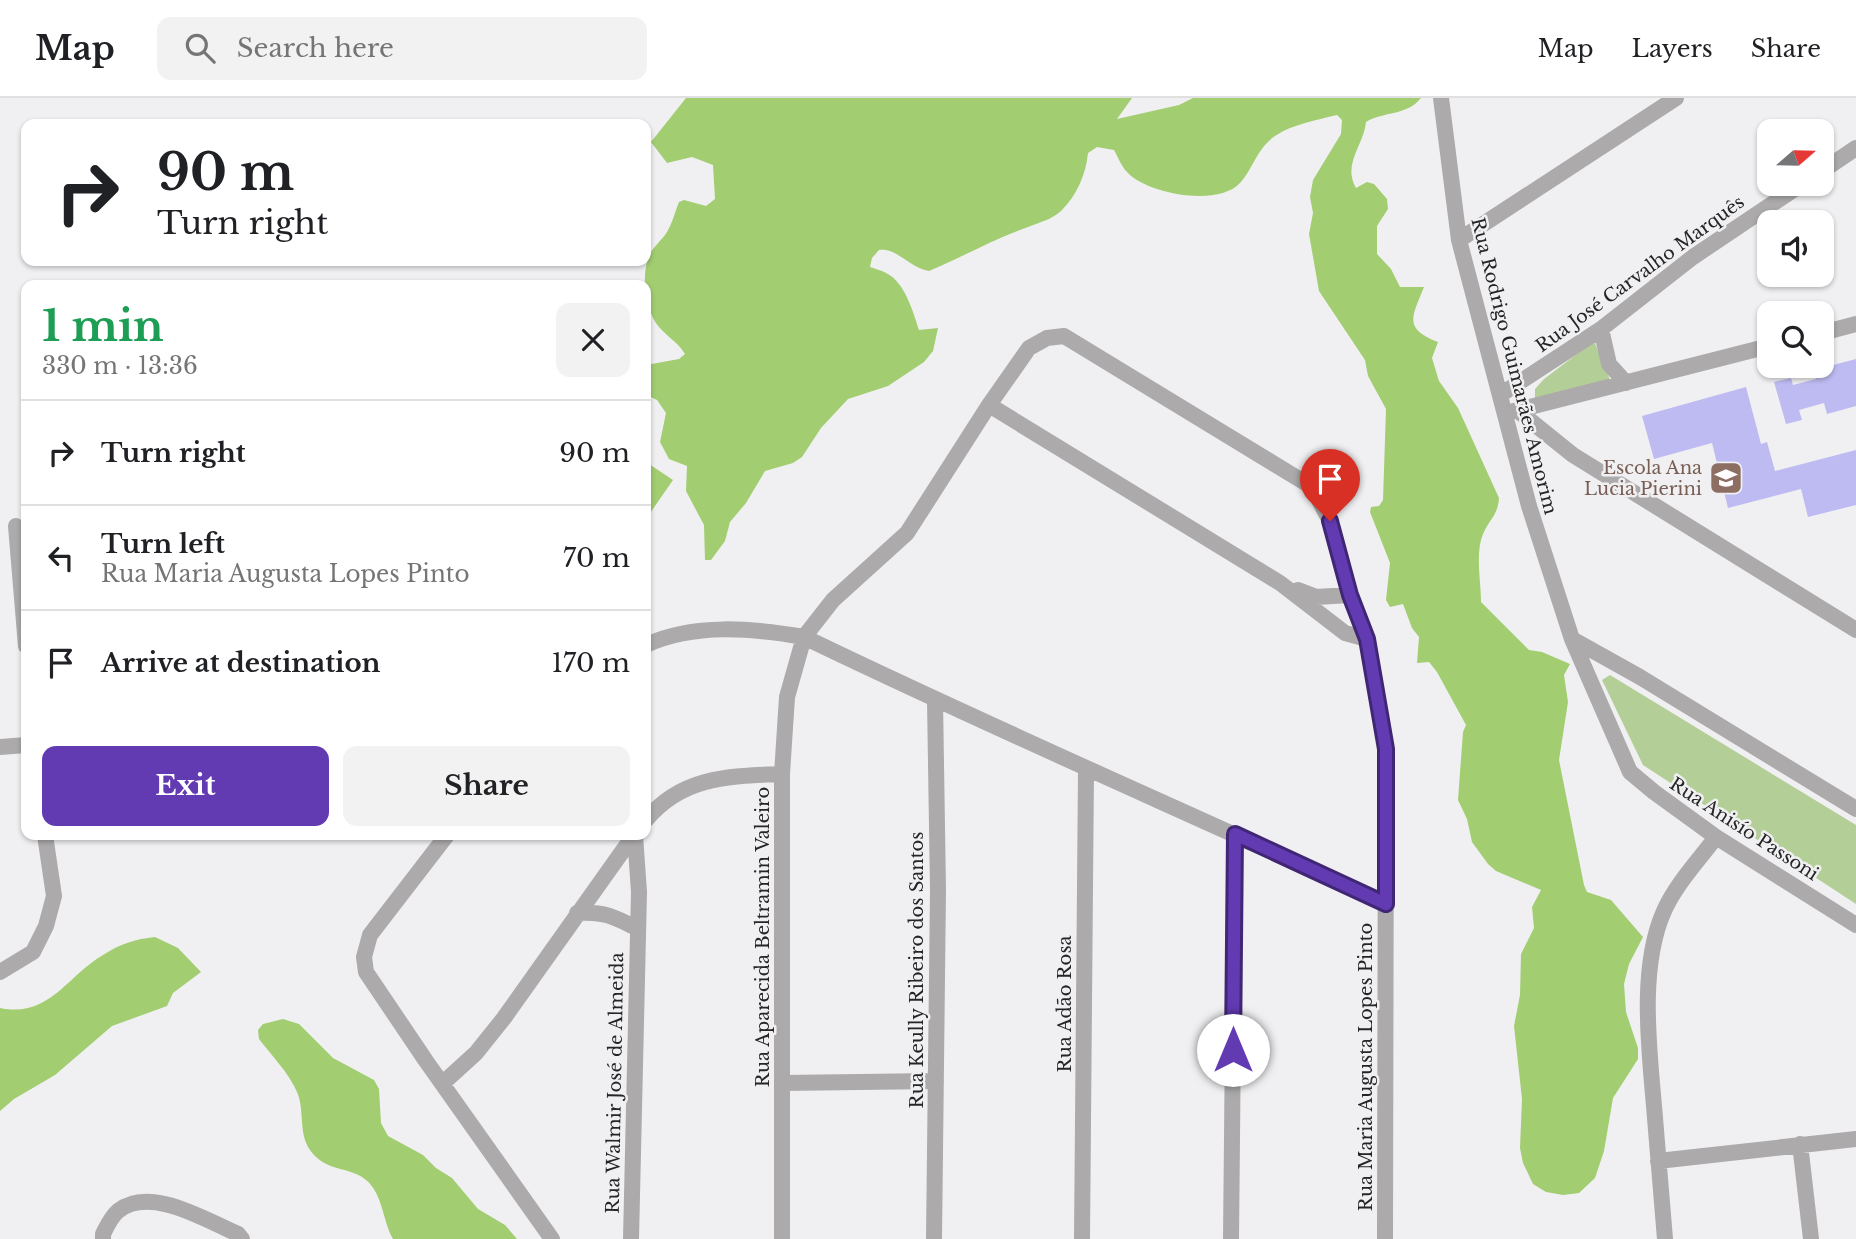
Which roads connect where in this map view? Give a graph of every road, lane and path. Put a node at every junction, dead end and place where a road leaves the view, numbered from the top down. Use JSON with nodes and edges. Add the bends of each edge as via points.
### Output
{"nodes":[{"id":1,"x":1441,"y":98,"type":"edge"},
{"id":2,"x":1676,"y":98,"type":"edge"},
{"id":3,"x":1856,"y":148,"type":"edge"},
{"id":4,"x":1834,"y":163,"type":"edge"},
{"id":5,"x":1784,"y":196,"type":"edge"},
{"id":6,"x":1459,"y":240,"type":"junction"},
{"id":7,"x":1856,"y":324,"type":"edge"},
{"id":8,"x":1601,"y":329,"type":"junction"},
{"id":9,"x":1834,"y":330,"type":"edge"},
{"id":10,"x":1757,"y":349,"type":"edge"},
{"id":11,"x":1626,"y":383,"type":"junction"},
{"id":12,"x":1500,"y":395,"type":"junction"},
{"id":13,"x":989,"y":405,"type":"junction"},
{"id":14,"x":1511,"y":412,"type":"junction"},
{"id":15,"x":16,"y":526,"type":"dead end"},
{"id":16,"x":21,"y":568,"type":"edge"},
{"id":17,"x":1280,"y":583,"type":"junction"},
{"id":18,"x":1350,"y":595,"type":"junction"},
{"id":19,"x":1856,"y":630,"type":"edge"},
{"id":20,"x":804,"y":637,"type":"junction"},
{"id":21,"x":1367,"y":639,"type":"junction"},
{"id":22,"x":1572,"y":639,"type":"junction"},
{"id":23,"x":651,"y":643,"type":"edge"},
{"id":24,"x":935,"y":700,"type":"junction"},
{"id":25,"x":21,"y":745,"type":"edge"},
{"id":26,"x":0,"y":747,"type":"edge"},
{"id":27,"x":1086,"y":769,"type":"junction"},
{"id":28,"x":782,"y":774,"type":"junction"},
{"id":29,"x":1856,"y":809,"type":"edge"},
{"id":30,"x":651,"y":814,"type":"edge"},
{"id":31,"x":1235,"y":834,"type":"junction"},
{"id":32,"x":1716,"y":837,"type":"junction"},
{"id":33,"x":46,"y":840,"type":"edge"},
{"id":34,"x":443,"y":840,"type":"edge"},
{"id":35,"x":631,"y":840,"type":"edge"},
{"id":36,"x":635,"y":840,"type":"edge"},
{"id":37,"x":1386,"y":904,"type":"junction"},
{"id":38,"x":577,"y":913,"type":"junction"},
{"id":39,"x":1856,"y":925,"type":"edge"},
{"id":40,"x":638,"y":929,"type":"junction"},
{"id":41,"x":0,"y":972,"type":"edge"},
{"id":42,"x":936,"y":1081,"type":"junction"},
{"id":43,"x":443,"y":1083,"type":"junction"},
{"id":44,"x":783,"y":1083,"type":"junction"},
{"id":45,"x":1856,"y":1139,"type":"edge"},
{"id":46,"x":1800,"y":1144,"type":"junction"},
{"id":47,"x":1658,"y":1161,"type":"junction"},
{"id":48,"x":103,"y":1236,"type":"edge"},
{"id":49,"x":242,"y":1239,"type":"edge"},
{"id":50,"x":552,"y":1239,"type":"edge"},
{"id":51,"x":631,"y":1239,"type":"edge"},
{"id":52,"x":782,"y":1239,"type":"edge"},
{"id":53,"x":934,"y":1239,"type":"edge"},
{"id":54,"x":1082,"y":1239,"type":"edge"},
{"id":55,"x":1231,"y":1239,"type":"edge"},
{"id":56,"x":1385,"y":1239,"type":"edge"},
{"id":57,"x":1665,"y":1239,"type":"edge"},
{"id":58,"x":1811,"y":1239,"type":"edge"}],
"edges":[{"from":1,"to":6,"type":"street","name":"Rua Rodrigo Guimarães Amorim"},
{"from":2,"to":6,"type":"street"},
{"from":3,"to":4,"type":"street"},
{"from":5,"to":8,"type":"street","name":"Rua José Carvalho Marquês","via":[[1693,257]]},
{"from":6,"to":12,"type":"street","name":"Rua Rodrigo Guimarães Amorim"},
{"from":7,"to":9,"type":"street"},
{"from":8,"to":11,"type":"street","via":[[1609,364]]},
{"from":8,"to":12,"type":"street","name":"Rua José Carvalho Marquês"},
{"from":10,"to":11,"type":"street"},
{"from":11,"to":14,"type":"street"},
{"from":12,"to":14,"type":"street","name":"Rua Rodrigo Guimarães Amorim"},
{"from":13,"to":17,"type":"street"},
{"from":13,"to":18,"type":"street","name":"Rua Maria Augusta Lopes Pinto","via":[[1029,348],[1047,338],[1064,336],[1312,487],[1330,521]]},
{"from":13,"to":20,"type":"street","via":[[907,533],[833,600]]},
{"from":14,"to":19,"type":"street"},
{"from":14,"to":22,"type":"street","name":"Rua Rodrigo Guimarães Amorim","via":[[1529,506]]},
{"from":15,"to":16,"type":"street"},
{"from":17,"to":18,"type":"street","via":[[1317,597]]},
{"from":17,"to":21,"type":"street","via":[[1345,632]]},
{"from":18,"to":21,"type":"street","name":"Rua Maria Augusta Lopes Pinto"},
{"from":20,"to":23,"type":"street","via":[[724,629]]},
{"from":20,"to":24,"type":"street"},
{"from":20,"to":28,"type":"street","name":"Rua Aparecida Beltramin Valeiro","via":[[787,697]]},
{"from":21,"to":37,"type":"street","name":"Rua Maria Augusta Lopes Pinto","via":[[1386,749]]},
{"from":22,"to":29,"type":"street"},
{"from":22,"to":32,"type":"street","name":"Rua Anisío Passoni","via":[[1630,772]]},
{"from":24,"to":27,"type":"street"},
{"from":24,"to":42,"type":"street","name":"Rua Keully Ribeiro dos Santos"},
{"from":25,"to":26,"type":"street"},
{"from":27,"to":31,"type":"street"},
{"from":27,"to":54,"type":"street","name":"Rua Adão Rosa"},
{"from":28,"to":30,"type":"street","via":[[702,782],[681,790]]},
{"from":28,"to":44,"type":"street","name":"Rua Aparecida Beltramin Valeiro"},
{"from":31,"to":37,"type":"street"},
{"from":31,"to":55,"type":"street"},
{"from":32,"to":39,"type":"street","name":"Rua Anisío Passoni"},
{"from":32,"to":47,"type":"street","via":[[1664,911],[1655,943],[1648,1023]]},
{"from":33,"to":41,"type":"street","via":[[54,897],[46,926],[33,951]]},
{"from":34,"to":43,"type":"street","via":[[370,935],[364,957],[374,985]]},
{"from":35,"to":38,"type":"street"},
{"from":36,"to":40,"type":"street","name":"Rua Walmir José de Almeida"},
{"from":37,"to":56,"type":"street","name":"Rua Maria Augusta Lopes Pinto"},
{"from":38,"to":40,"type":"street","name":"Rua Walmir José de Almeida","via":[[597,911]]},
{"from":38,"to":43,"type":"street","via":[[504,1018],[476,1053]]},
{"from":40,"to":51,"type":"street","name":"Rua Walmir José de Almeida"},
{"from":42,"to":44,"type":"street"},
{"from":42,"to":53,"type":"street","name":"Rua Keully Ribeiro dos Santos"},
{"from":43,"to":50,"type":"street"},
{"from":44,"to":52,"type":"street","name":"Rua Aparecida Beltramin Valeiro"},
{"from":45,"to":46,"type":"street"},
{"from":46,"to":47,"type":"street"},
{"from":46,"to":58,"type":"street"},
{"from":47,"to":57,"type":"street"},
{"from":48,"to":49,"type":"street","via":[[119,1210],[149,1201],[167,1204]]}]}
